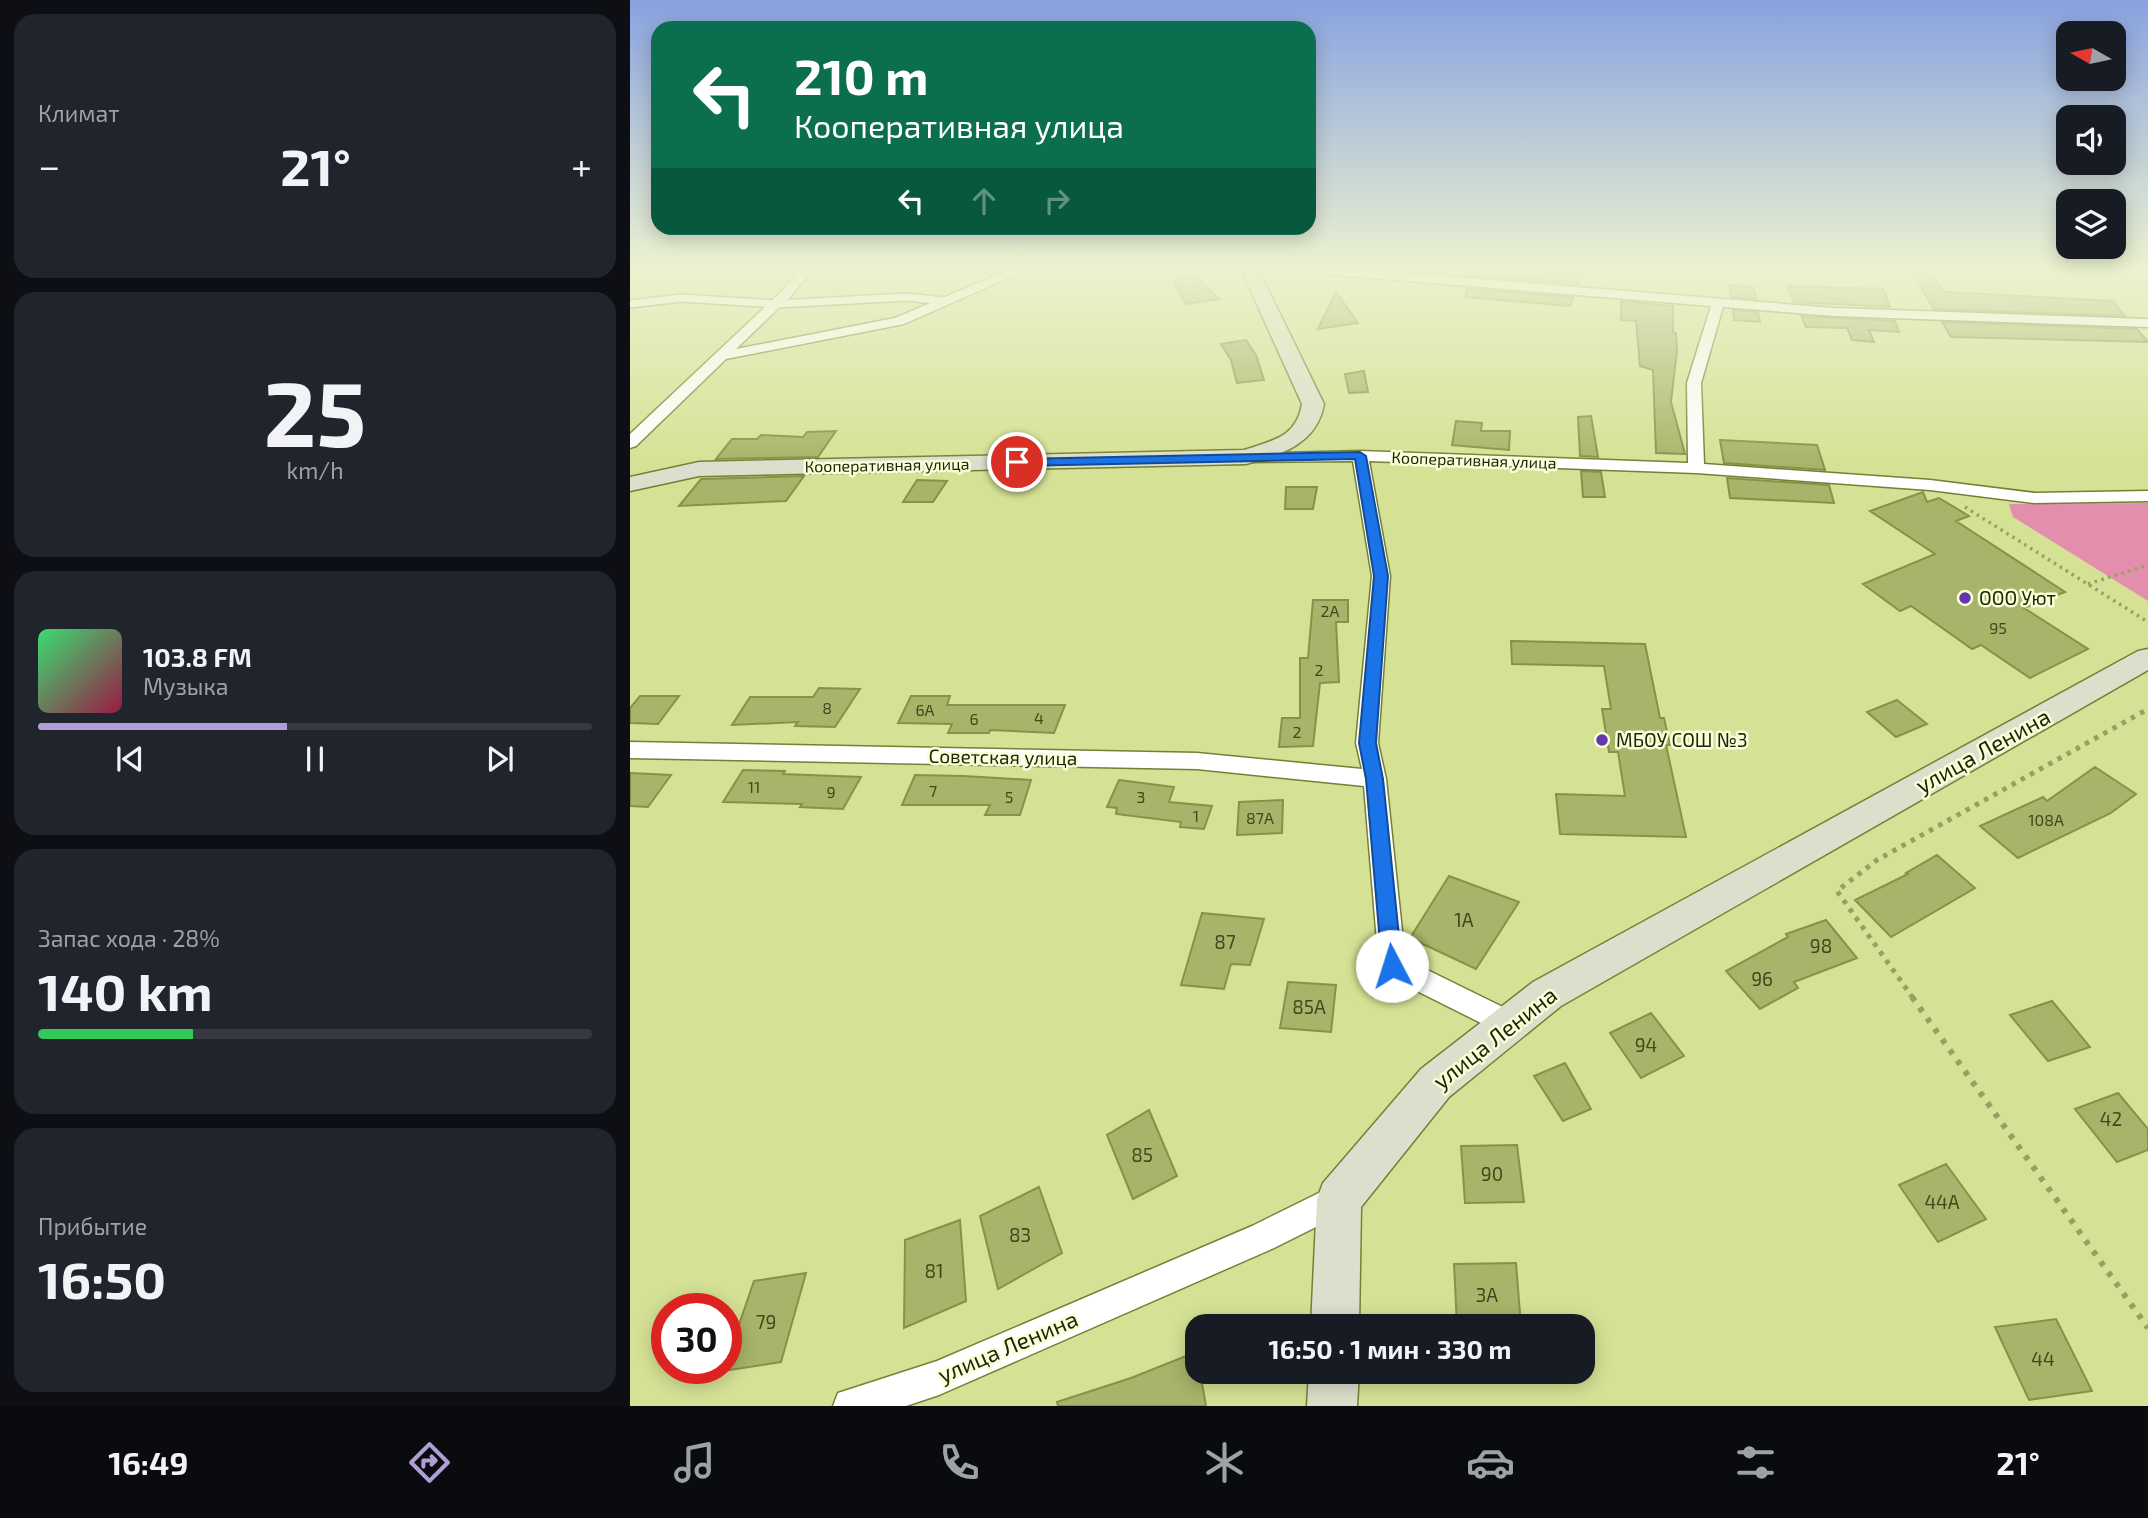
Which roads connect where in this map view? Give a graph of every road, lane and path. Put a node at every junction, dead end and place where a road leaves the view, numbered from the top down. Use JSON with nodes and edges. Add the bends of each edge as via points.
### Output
{"nodes":[{"id":1,"x":746,"y":333,"type":"edge"},
{"id":2,"x":839,"y":333,"type":"edge"},
{"id":3,"x":1279,"y":333,"type":"edge"},
{"id":4,"x":1709,"y":333,"type":"edge"},
{"id":5,"x":721,"y":356,"type":"junction"},
{"id":6,"x":630,"y":443,"type":"edge"},
{"id":7,"x":1360,"y":456,"type":"junction"},
{"id":8,"x":1246,"y":457,"type":"junction"},
{"id":9,"x":1696,"y":468,"type":"junction"},
{"id":10,"x":631,"y":483,"type":"edge"},
{"id":11,"x":1930,"y":485,"type":"junction"},
{"id":12,"x":2148,"y":496,"type":"edge"},
{"id":13,"x":2148,"y":565,"type":"edge"},
{"id":14,"x":2088,"y":584,"type":"junction"},
{"id":15,"x":2148,"y":622,"type":"edge"},
{"id":16,"x":2148,"y":658,"type":"edge"},
{"id":17,"x":2148,"y":709,"type":"edge"},
{"id":18,"x":630,"y":750,"type":"edge"},
{"id":19,"x":1375,"y":779,"type":"junction"},
{"id":20,"x":1509,"y":1024,"type":"junction"},
{"id":21,"x":1339,"y":1199,"type":"junction"},
{"id":22,"x":1335,"y":1314,"type":"edge"},
{"id":23,"x":2148,"y":1328,"type":"edge"},
{"id":24,"x":1333,"y":1384,"type":"edge"},
{"id":25,"x":851,"y":1406,"type":"edge"},
{"id":26,"x":1332,"y":1406,"type":"edge"}],
"edges":[{"from":1,"to":5,"type":"street"},
{"from":2,"to":5,"type":"street"},
{"from":3,"to":8,"type":"street","via":[[1313,404],[1312,420],[1301,437]]},
{"from":4,"to":9,"type":"street","via":[[1694,383]]},
{"from":5,"to":6,"type":"street"},
{"from":7,"to":8,"type":"street","name":"Кооперативная улица"},
{"from":7,"to":9,"type":"street","name":"Кооперативная улица"},
{"from":7,"to":19,"type":"street","via":[[1381,576],[1367,743]]},
{"from":8,"to":10,"type":"street","name":"Кооперативная улица","via":[[699,469]]},
{"from":9,"to":11,"type":"street","name":"Кооперативная улица"},
{"from":11,"to":12,"type":"street","name":"Кооперативная улица","via":[[2035,498]]},
{"from":11,"to":14,"type":"path"},
{"from":13,"to":14,"type":"path"},
{"from":14,"to":15,"type":"path"},
{"from":16,"to":20,"type":"street","name":"улица Ленина","via":[[1547,993]]},
{"from":17,"to":23,"type":"path","via":[[1877,860],[1838,891]]},
{"from":18,"to":19,"type":"street","name":"Советская улица","via":[[1197,761]]},
{"from":19,"to":20,"type":"street","via":[[1392,966]]},
{"from":20,"to":21,"type":"street","name":"улица Ленина","via":[[1435,1083]]},
{"from":21,"to":22,"type":"street"},
{"from":21,"to":25,"type":"street","name":"улица Ленина","via":[[1263,1237],[939,1378]]},
{"from":24,"to":26,"type":"street"}]}
